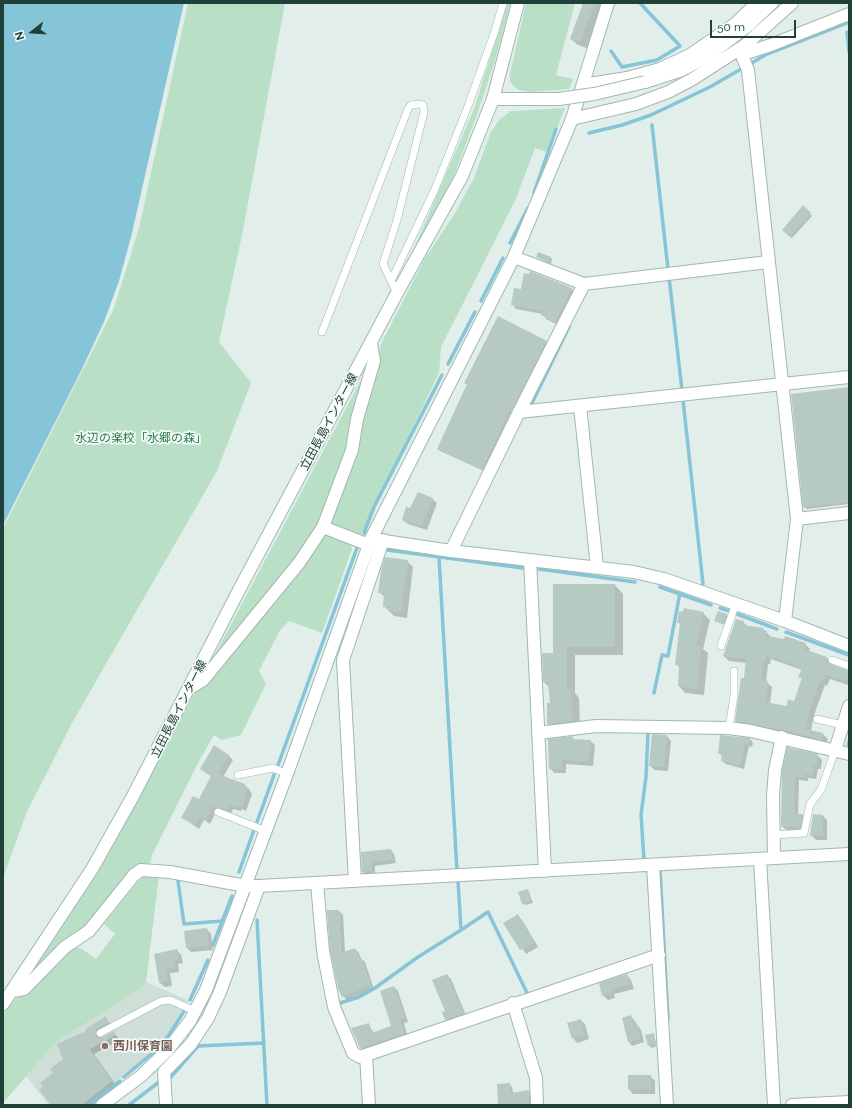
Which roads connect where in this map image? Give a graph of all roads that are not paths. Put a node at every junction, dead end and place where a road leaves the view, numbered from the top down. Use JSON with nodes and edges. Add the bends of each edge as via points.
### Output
{"nodes":[{"id":1,"x":502,"y":3,"type":"edge"},
{"id":2,"x":518,"y":3,"type":"edge"},
{"id":3,"x":608,"y":3,"type":"edge"},
{"id":4,"x":757,"y":3,"type":"edge"},
{"id":5,"x":772,"y":3,"type":"edge"},
{"id":6,"x":792,"y":3,"type":"edge"},
{"id":7,"x":849,"y":14,"type":"edge"},
{"id":8,"x":742,"y":54,"type":"junction"},
{"id":9,"x":583,"y":85,"type":"junction"},
{"id":10,"x":493,"y":99,"type":"junction"},
{"id":11,"x":572,"y":119,"type":"junction"},
{"id":12,"x":514,"y":257,"type":"junction"},
{"id":13,"x":768,"y":262,"type":"junction"},
{"id":14,"x":391,"y":281,"type":"junction"},
{"id":15,"x":584,"y":284,"type":"junction"},
{"id":16,"x":397,"y":293,"type":"junction"},
{"id":17,"x":322,"y":332,"type":"dead end"},
{"id":18,"x":370,"y":344,"type":"junction"},
{"id":19,"x":849,"y":377,"type":"edge"},
{"id":20,"x":782,"y":384,"type":"junction"},
{"id":21,"x":580,"y":406,"type":"junction"},
{"id":22,"x":519,"y":412,"type":"junction"},
{"id":23,"x":849,"y":513,"type":"edge"},
{"id":24,"x":797,"y":519,"type":"junction"},
{"id":25,"x":323,"y":528,"type":"junction"},
{"id":26,"x":383,"y":540,"type":"junction"},
{"id":27,"x":370,"y":542,"type":"junction"},
{"id":28,"x":451,"y":551,"type":"junction"},
{"id":29,"x":530,"y":560,"type":"junction"},
{"id":30,"x":597,"y":567,"type":"junction"},
{"id":31,"x":736,"y":603,"type":"junction"},
{"id":32,"x":785,"y":621,"type":"junction"},
{"id":33,"x":721,"y":646,"type":"dead end"},
{"id":34,"x":849,"y":646,"type":"edge"},
{"id":35,"x":832,"y":660,"type":"dead end"},
{"id":36,"x":849,"y":666,"type":"edge"},
{"id":37,"x":734,"y":671,"type":"dead end"},
{"id":38,"x":191,"y":687,"type":"junction"},
{"id":39,"x":849,"y":706,"type":"edge"},
{"id":40,"x":817,"y":719,"type":"dead end"},
{"id":41,"x":843,"y":725,"type":"junction"},
{"id":42,"x":729,"y":728,"type":"junction"},
{"id":43,"x":538,"y":733,"type":"junction"},
{"id":44,"x":782,"y":738,"type":"junction"},
{"id":45,"x":835,"y":750,"type":"junction"},
{"id":46,"x":849,"y":754,"type":"edge"},
{"id":47,"x":287,"y":774,"type":"junction"},
{"id":48,"x":238,"y":775,"type":"dead end"},
{"id":49,"x":218,"y":812,"type":"dead end"},
{"id":50,"x":266,"y":831,"type":"junction"},
{"id":51,"x":774,"y":835,"type":"junction"},
{"id":52,"x":849,"y":854,"type":"edge"},
{"id":53,"x":774,"y":858,"type":"junction"},
{"id":54,"x":760,"y":859,"type":"junction"},
{"id":55,"x":653,"y":865,"type":"junction"},
{"id":56,"x":545,"y":871,"type":"junction"},
{"id":57,"x":355,"y":881,"type":"junction"},
{"id":58,"x":317,"y":883,"type":"junction"},
{"id":59,"x":246,"y":886,"type":"junction"},
{"id":60,"x":259,"y":886,"type":"junction"},
{"id":61,"x":659,"y":955,"type":"junction"},
{"id":62,"x":13,"y":991,"type":"junction"},
{"id":63,"x":513,"y":1003,"type":"junction"},
{"id":64,"x":3,"y":1004,"type":"edge"},
{"id":65,"x":196,"y":1011,"type":"junction"},
{"id":66,"x":100,"y":1033,"type":"dead end"},
{"id":67,"x":366,"y":1055,"type":"junction"},
{"id":68,"x":849,"y":1102,"type":"edge"},
{"id":69,"x":102,"y":1105,"type":"edge"},
{"id":70,"x":166,"y":1105,"type":"edge"},
{"id":71,"x":369,"y":1105,"type":"edge"},
{"id":72,"x":537,"y":1105,"type":"edge"},
{"id":73,"x":668,"y":1105,"type":"edge"},
{"id":74,"x":774,"y":1105,"type":"edge"},
{"id":75,"x":792,"y":1105,"type":"edge"}],
"edges":[{"from":1,"to":14,"type":"lane","via":[[492,39],[435,189]]},
{"from":2,"to":10,"type":"street","name":"立田長島インター線"},
{"from":3,"to":9,"type":"street"},
{"from":4,"to":9,"type":"street","via":[[735,24],[690,55],[660,69],[627,78]]},
{"from":5,"to":10,"type":"street","bridge":true,"via":[[749,25],[708,56],[682,70],[594,94],[559,99]]},
{"from":6,"to":8,"type":"street"},
{"from":7,"to":8,"type":"street","via":[[772,45]]},
{"from":8,"to":11,"type":"street","via":[[668,92],[636,104]]},
{"from":8,"to":13,"type":"street","via":[[748,70]]},
{"from":9,"to":11,"type":"street"},
{"from":10,"to":16,"type":"street","name":"立田長島インター線","via":[[462,176]]},
{"from":11,"to":12,"type":"street"},
{"from":12,"to":15,"type":"street"},
{"from":12,"to":27,"type":"street"},
{"from":13,"to":15,"type":"street"},
{"from":13,"to":20,"type":"street"},
{"from":14,"to":16,"type":"lane"},
{"from":14,"to":17,"type":"lane","via":[[383,264],[397,220],[424,112],[423,105],[420,104],[411,105],[408,109]]},
{"from":15,"to":22,"type":"street"},
{"from":16,"to":18,"type":"street","name":"立田長島インター線"},
{"from":18,"to":25,"type":"street","via":[[374,361],[357,419],[352,450]]},
{"from":18,"to":38,"type":"street","name":"立田長島インター線","via":[[239,590]]},
{"from":19,"to":20,"type":"street"},
{"from":20,"to":21,"type":"street"},
{"from":20,"to":24,"type":"street"},
{"from":21,"to":22,"type":"street"},
{"from":21,"to":30,"type":"street"},
{"from":22,"to":28,"type":"street"},
{"from":23,"to":24,"type":"street"},
{"from":24,"to":32,"type":"street"},
{"from":25,"to":27,"type":"street"},
{"from":25,"to":38,"type":"street","via":[[299,563],[203,680]]},
{"from":26,"to":27,"type":"street"},
{"from":26,"to":28,"type":"street"},
{"from":26,"to":57,"type":"street","via":[[343,660]]},
{"from":27,"to":47,"type":"street"},
{"from":28,"to":29,"type":"street"},
{"from":29,"to":30,"type":"street"},
{"from":29,"to":43,"type":"street"},
{"from":30,"to":31,"type":"street","via":[[664,578]]},
{"from":31,"to":32,"type":"street"},
{"from":31,"to":33,"type":"lane"},
{"from":32,"to":34,"type":"street"},
{"from":35,"to":36,"type":"lane"},
{"from":37,"to":42,"type":"lane","via":[[734,696]]},
{"from":38,"to":62,"type":"street","name":"立田長島インター線","via":[[92,869]]},
{"from":39,"to":41,"type":"street"},
{"from":40,"to":41,"type":"lane"},
{"from":41,"to":45,"type":"street"},
{"from":42,"to":43,"type":"street","via":[[596,726]]},
{"from":42,"to":44,"type":"street","via":[[751,730]]},
{"from":43,"to":56,"type":"street"},
{"from":44,"to":45,"type":"street"},
{"from":44,"to":51,"type":"street","via":[[774,777]]},
{"from":45,"to":46,"type":"street"},
{"from":45,"to":51,"type":"lane","via":[[821,790],[810,804],[804,833]]},
{"from":47,"to":48,"type":"lane","via":[[273,768]]},
{"from":47,"to":50,"type":"street"},
{"from":49,"to":50,"type":"lane"},
{"from":50,"to":59,"type":"street"},
{"from":51,"to":53,"type":"street"},
{"from":52,"to":53,"type":"street"},
{"from":53,"to":54,"type":"street"},
{"from":54,"to":55,"type":"street"},
{"from":54,"to":74,"type":"street"},
{"from":55,"to":56,"type":"street"},
{"from":55,"to":61,"type":"street"},
{"from":56,"to":57,"type":"street"},
{"from":57,"to":58,"type":"street"},
{"from":58,"to":60,"type":"street"},
{"from":58,"to":67,"type":"street","via":[[323,951],[334,1008],[353,1052],[360,1057]]},
{"from":59,"to":60,"type":"street"},
{"from":59,"to":62,"type":"street","via":[[170,872],[141,870],[134,875],[88,931],[66,947],[24,989]]},
{"from":59,"to":65,"type":"street"},
{"from":60,"to":70,"type":"street","via":[[208,1018],[191,1044],[164,1072]]},
{"from":61,"to":63,"type":"street"},
{"from":61,"to":73,"type":"street"},
{"from":62,"to":64,"type":"street","name":"立田長島インター線"},
{"from":63,"to":67,"type":"street"},
{"from":63,"to":72,"type":"street","via":[[536,1078]]},
{"from":65,"to":66,"type":"lane","via":[[170,1000],[161,1001]]},
{"from":65,"to":69,"type":"street","via":[[168,1051],[141,1076]]},
{"from":67,"to":71,"type":"street"},
{"from":68,"to":75,"type":"street"}]}
